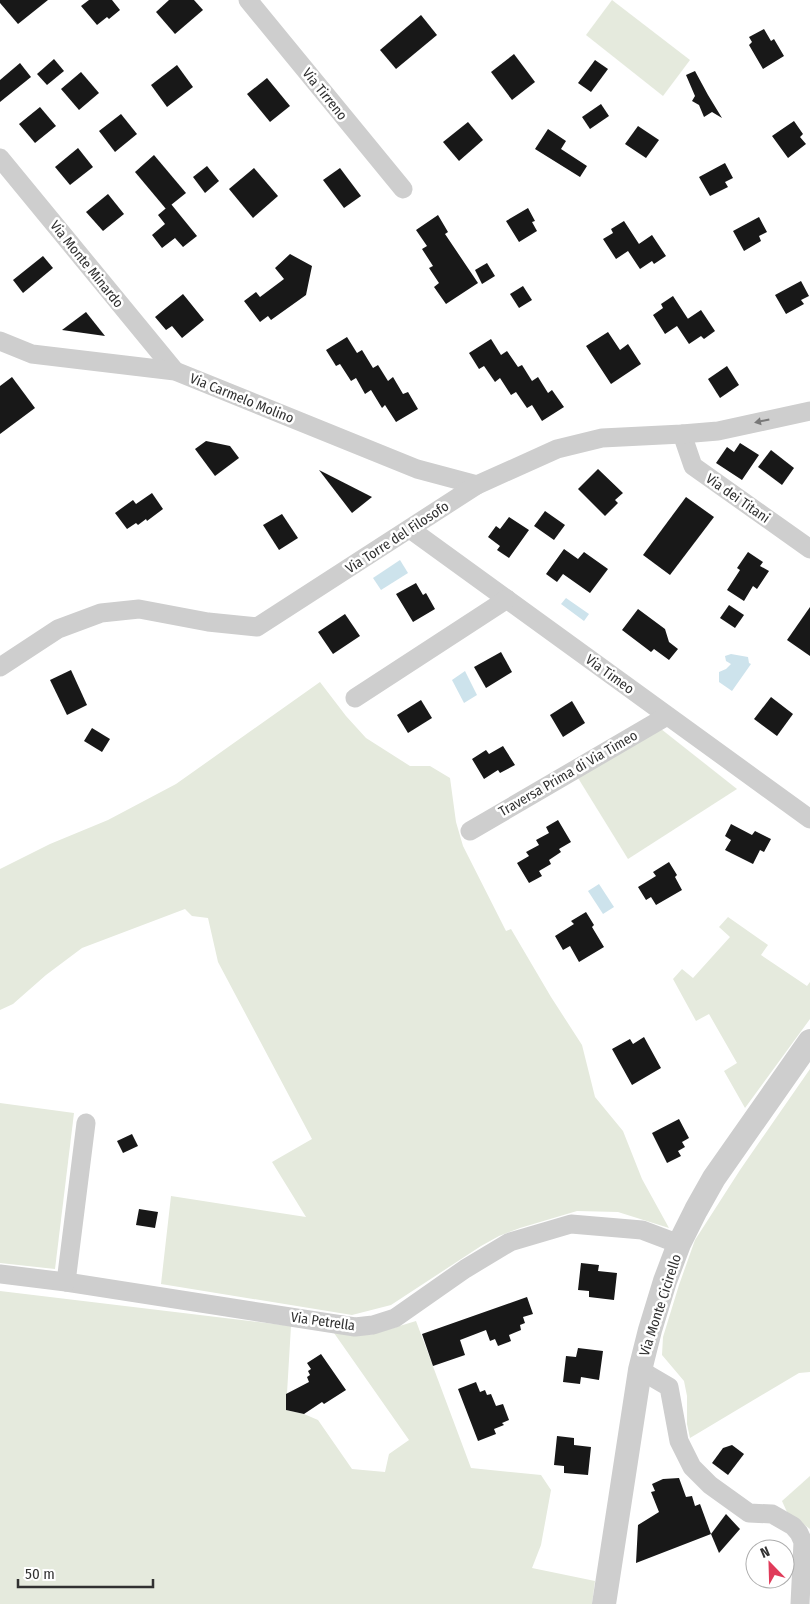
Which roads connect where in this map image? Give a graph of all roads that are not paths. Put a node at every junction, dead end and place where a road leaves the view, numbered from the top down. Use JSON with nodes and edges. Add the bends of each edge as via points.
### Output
{"nodes":[{"id":1,"x":248,"y":0,"type":"edge"},
{"id":2,"x":0,"y":158,"type":"edge"},
{"id":3,"x":403,"y":189,"type":"dead end"},
{"id":4,"x":0,"y":341,"type":"edge"},
{"id":5,"x":175,"y":371,"type":"junction"},
{"id":6,"x":810,"y":411,"type":"edge"},
{"id":7,"x":682,"y":434,"type":"junction"},
{"id":8,"x":477,"y":485,"type":"junction"},
{"id":9,"x":410,"y":529,"type":"junction"},
{"id":10,"x":810,"y":549,"type":"edge"},
{"id":11,"x":507,"y":600,"type":"junction"},
{"id":12,"x":0,"y":667,"type":"edge"},
{"id":13,"x":355,"y":698,"type":"dead end"},
{"id":14,"x":667,"y":716,"type":"junction"},
{"id":15,"x":810,"y":819,"type":"edge"},
{"id":16,"x":470,"y":831,"type":"dead end"},
{"id":17,"x":810,"y":1041,"type":"edge"},
{"id":18,"x":86,"y":1123,"type":"dead end"},
{"id":19,"x":679,"y":1244,"type":"junction"},
{"id":20,"x":0,"y":1274,"type":"edge"},
{"id":21,"x":66,"y":1282,"type":"junction"},
{"id":22,"x":640,"y":1370,"type":"junction"},
{"id":23,"x":604,"y":1604,"type":"edge"},
{"id":24,"x":800,"y":1604,"type":"edge"}],
"edges":[{"from":1,"to":3,"type":"street","name":"Via Tirreno"},
{"from":2,"to":5,"type":"street","name":"Via Monte Minardo"},
{"from":4,"to":5,"type":"street","name":"Via Carmelo Molino","via":[[32,354]]},
{"from":5,"to":8,"type":"street","name":"Via Carmelo Molino","via":[[417,469]]},
{"from":6,"to":7,"type":"street","name":"Via Torre del Filosofo","one_way":true,"via":[[718,431]]},
{"from":7,"to":8,"type":"street","name":"Via Torre del Filosofo","via":[[602,438],[557,450]]},
{"from":7,"to":10,"type":"street","name":"Via dei Titani","via":[[693,466]]},
{"from":8,"to":9,"type":"street","name":"Via Torre del Filosofo"},
{"from":9,"to":11,"type":"street","name":"Via Timeo"},
{"from":9,"to":12,"type":"street","name":"Via Torre del Filosofo","via":[[257,627],[139,609],[101,613],[58,629]]},
{"from":11,"to":13,"type":"street"},
{"from":11,"to":14,"type":"street","name":"Via Timeo"},
{"from":14,"to":15,"type":"street","name":"Via Timeo"},
{"from":14,"to":16,"type":"street","name":"Traversa Prima di Via Timeo"},
{"from":17,"to":19,"type":"street","name":"Via Monte Cicirello","via":[[714,1178]]},
{"from":18,"to":21,"type":"street"},
{"from":19,"to":21,"type":"street","name":"Via Petrella","via":[[642,1230],[571,1224],[510,1242],[395,1318],[355,1327]]},
{"from":19,"to":22,"type":"street","name":"Via Monte Cicirello","via":[[652,1322]]},
{"from":20,"to":21,"type":"street","name":"Via Petrella"},
{"from":22,"to":23,"type":"street","name":"Via Monte Cicirello"},
{"from":22,"to":24,"type":"street","via":[[669,1387],[679,1441],[692,1467],[710,1486],[749,1513],[772,1514],[799,1533],[803,1542]]}]}
